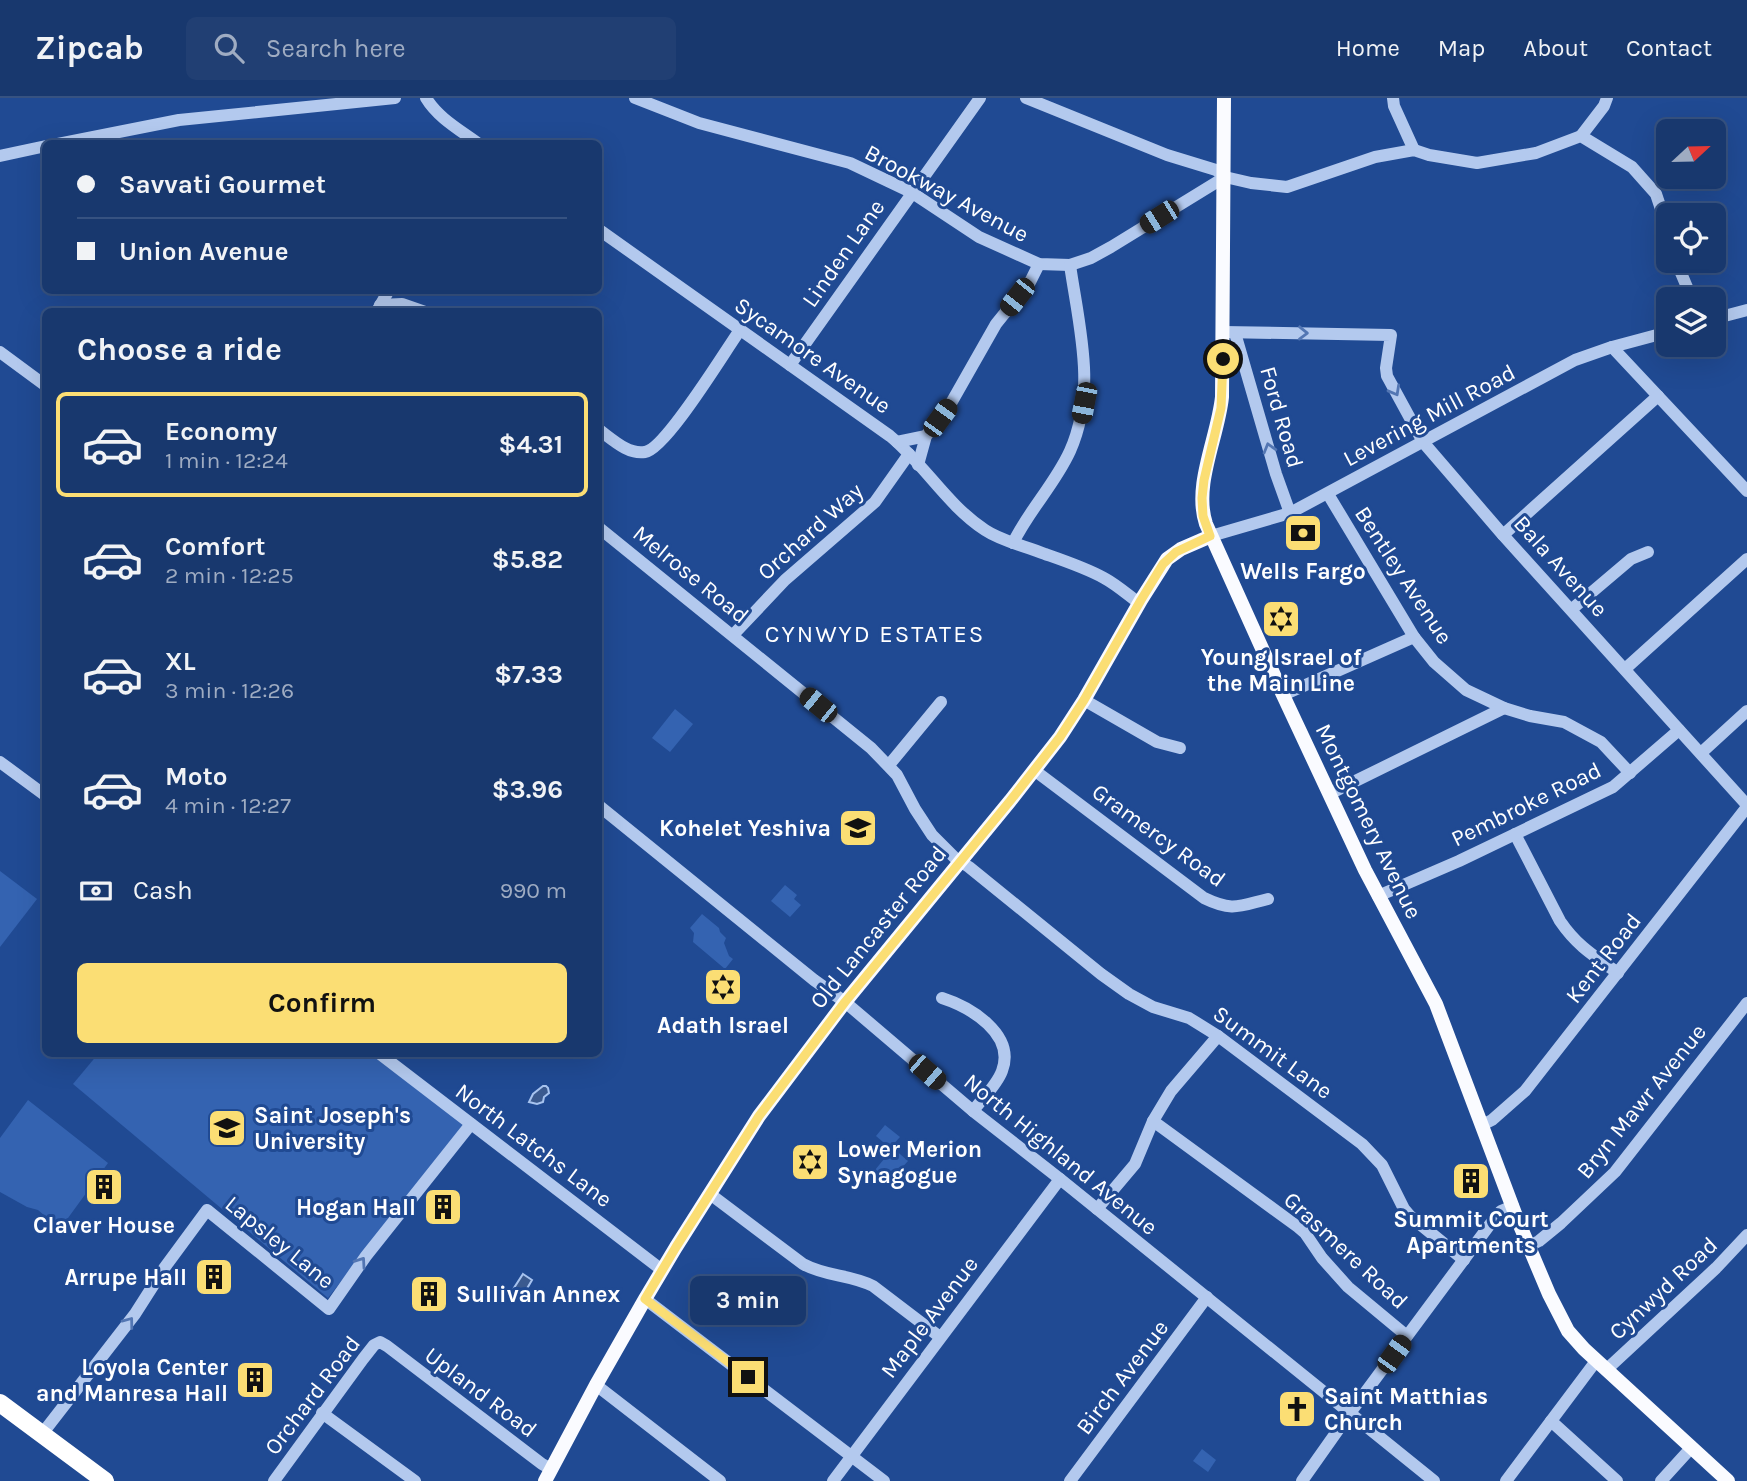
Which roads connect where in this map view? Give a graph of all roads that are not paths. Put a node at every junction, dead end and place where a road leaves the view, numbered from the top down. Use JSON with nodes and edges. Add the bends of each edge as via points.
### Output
{"nodes":[{"id":1,"x":395,"y":98,"type":"edge"},
{"id":2,"x":425,"y":98,"type":"edge"},
{"id":3,"x":440,"y":98,"type":"edge"},
{"id":4,"x":635,"y":98,"type":"edge"},
{"id":5,"x":979,"y":98,"type":"edge"},
{"id":6,"x":1027,"y":98,"type":"edge"},
{"id":7,"x":1224,"y":98,"type":"edge"},
{"id":8,"x":1393,"y":98,"type":"edge"},
{"id":9,"x":1607,"y":98,"type":"edge"},
{"id":10,"x":442,"y":117,"type":"junction"},
{"id":11,"x":1581,"y":136,"type":"junction"},
{"id":12,"x":78,"y":140,"type":"edge"},
{"id":13,"x":474,"y":140,"type":"edge"},
{"id":14,"x":42,"y":147,"type":"edge"},
{"id":15,"x":1414,"y":150,"type":"junction"},
{"id":16,"x":0,"y":156,"type":"edge"},
{"id":17,"x":1225,"y":177,"type":"junction"},
{"id":18,"x":912,"y":192,"type":"junction"},
{"id":19,"x":1659,"y":203,"type":"edge"},
{"id":20,"x":602,"y":232,"type":"edge"},
{"id":21,"x":1038,"y":264,"type":"junction"},
{"id":22,"x":1070,"y":265,"type":"junction"},
{"id":23,"x":395,"y":294,"type":"edge"},
{"id":24,"x":402,"y":304,"type":"junction"},
{"id":25,"x":379,"y":308,"type":"edge"},
{"id":26,"x":414,"y":308,"type":"edge"},
{"id":27,"x":1747,"y":310,"type":"edge"},
{"id":28,"x":1726,"y":316,"type":"edge"},
{"id":29,"x":740,"y":330,"type":"junction"},
{"id":30,"x":1229,"y":333,"type":"junction"},
{"id":31,"x":1656,"y":335,"type":"edge"},
{"id":32,"x":1612,"y":347,"type":"junction"},
{"id":33,"x":0,"y":352,"type":"edge"},
{"id":34,"x":790,"y":365,"type":"junction"},
{"id":35,"x":42,"y":383,"type":"edge"},
{"id":36,"x":1658,"y":396,"type":"junction"},
{"id":37,"x":602,"y":432,"type":"edge"},
{"id":38,"x":926,"y":436,"type":"junction"},
{"id":39,"x":897,"y":442,"type":"junction"},
{"id":40,"x":1423,"y":442,"type":"junction"},
{"id":41,"x":909,"y":454,"type":"junction"},
{"id":42,"x":918,"y":465,"type":"junction"},
{"id":43,"x":1747,"y":491,"type":"edge"},
{"id":44,"x":1328,"y":494,"type":"junction"},
{"id":45,"x":1290,"y":513,"type":"junction"},
{"id":46,"x":602,"y":530,"type":"edge"},
{"id":47,"x":1503,"y":535,"type":"junction"},
{"id":48,"x":1210,"y":536,"type":"junction"},
{"id":49,"x":1013,"y":542,"type":"junction"},
{"id":50,"x":1648,"y":552,"type":"dead end"},
{"id":51,"x":1747,"y":559,"type":"edge"},
{"id":52,"x":1139,"y":603,"type":"junction"},
{"id":53,"x":1572,"y":609,"type":"junction"},
{"id":54,"x":733,"y":635,"type":"junction"},
{"id":55,"x":1414,"y":637,"type":"junction"},
{"id":56,"x":1625,"y":669,"type":"junction"},
{"id":57,"x":1283,"y":695,"type":"junction"},
{"id":58,"x":1084,"y":700,"type":"junction"},
{"id":59,"x":941,"y":702,"type":"dead end"},
{"id":60,"x":1504,"y":708,"type":"junction"},
{"id":61,"x":1747,"y":711,"type":"edge"},
{"id":62,"x":1679,"y":730,"type":"junction"},
{"id":63,"x":1180,"y":748,"type":"dead end"},
{"id":64,"x":1701,"y":754,"type":"junction"},
{"id":65,"x":0,"y":762,"type":"edge"},
{"id":66,"x":889,"y":765,"type":"junction"},
{"id":67,"x":1034,"y":770,"type":"junction"},
{"id":68,"x":1630,"y":772,"type":"junction"},
{"id":69,"x":42,"y":793,"type":"edge"},
{"id":70,"x":1329,"y":794,"type":"junction"},
{"id":71,"x":1747,"y":806,"type":"edge"},
{"id":72,"x":602,"y":808,"type":"edge"},
{"id":73,"x":1516,"y":834,"type":"junction"},
{"id":74,"x":961,"y":861,"type":"junction"},
{"id":75,"x":1378,"y":897,"type":"junction"},
{"id":76,"x":1268,"y":900,"type":"dead end"},
{"id":77,"x":1618,"y":973,"type":"junction"},
{"id":78,"x":942,"y":998,"type":"dead end"},
{"id":79,"x":845,"y":1002,"type":"junction"},
{"id":80,"x":1747,"y":1003,"type":"edge"},
{"id":81,"x":1218,"y":1036,"type":"junction"},
{"id":82,"x":384,"y":1057,"type":"edge"},
{"id":83,"x":973,"y":1111,"type":"junction"},
{"id":84,"x":1153,"y":1121,"type":"junction"},
{"id":85,"x":471,"y":1124,"type":"junction"},
{"id":86,"x":1482,"y":1125,"type":"junction"},
{"id":87,"x":1059,"y":1178,"type":"junction"},
{"id":88,"x":710,"y":1194,"type":"junction"},
{"id":89,"x":1513,"y":1206,"type":"junction"},
{"id":90,"x":1097,"y":1209,"type":"junction"},
{"id":91,"x":1747,"y":1235,"type":"edge"},
{"id":92,"x":1529,"y":1246,"type":"junction"},
{"id":93,"x":1464,"y":1260,"type":"junction"},
{"id":94,"x":662,"y":1270,"type":"junction"},
{"id":95,"x":1207,"y":1297,"type":"junction"},
{"id":96,"x":645,"y":1299,"type":"junction"},
{"id":97,"x":1408,"y":1336,"type":"junction"},
{"id":98,"x":940,"y":1337,"type":"junction"},
{"id":99,"x":387,"y":1346,"type":"joint"},
{"id":100,"x":1601,"y":1365,"type":"junction"},
{"id":101,"x":596,"y":1385,"type":"junction"},
{"id":102,"x":0,"y":1403,"type":"edge"},
{"id":103,"x":323,"y":1413,"type":"junction"},
{"id":104,"x":1350,"y":1413,"type":"junction"},
{"id":105,"x":1551,"y":1421,"type":"junction"},
{"id":106,"x":42,"y":1434,"type":"junction"},
{"id":107,"x":1691,"y":1448,"type":"junction"},
{"id":108,"x":852,"y":1456,"type":"junction"},
{"id":109,"x":548,"y":1475,"type":"edge"},
{"id":110,"x":715,"y":1480,"type":"edge"},
{"id":111,"x":105,"y":1481,"type":"edge"},
{"id":112,"x":274,"y":1481,"type":"edge"},
{"id":113,"x":415,"y":1481,"type":"edge"},
{"id":114,"x":833,"y":1481,"type":"edge"},
{"id":115,"x":884,"y":1481,"type":"edge"},
{"id":116,"x":1070,"y":1481,"type":"edge"},
{"id":117,"x":1303,"y":1481,"type":"edge"},
{"id":118,"x":1434,"y":1481,"type":"edge"},
{"id":119,"x":1506,"y":1481,"type":"edge"},
{"id":120,"x":1618,"y":1481,"type":"edge"},
{"id":121,"x":1661,"y":1481,"type":"edge"},
{"id":122,"x":1728,"y":1481,"type":"edge"}],
"edges":[{"from":1,"to":12,"type":"street","via":[[179,120]]},
{"from":2,"to":10,"type":"street"},
{"from":3,"to":10,"type":"street"},
{"from":4,"to":18,"type":"street","name":"Brookway Avenue","via":[[699,123],[850,163]]},
{"from":5,"to":18,"type":"street","name":"Linden Lane"},
{"from":6,"to":17,"type":"street"},
{"from":7,"to":17,"type":"main road","name":"Montgomery Avenue"},
{"from":8,"to":15,"type":"street"},
{"from":9,"to":11,"type":"street"},
{"from":10,"to":13,"type":"street"},
{"from":11,"to":15,"type":"street","via":[[1536,153],[1477,163]]},
{"from":11,"to":19,"type":"street","via":[[1632,167]]},
{"from":14,"to":16,"type":"street"},
{"from":15,"to":17,"type":"street","via":[[1375,157],[1287,187]]},
{"from":17,"to":22,"type":"street","name":"Brookway Avenue","via":[[1111,247]]},
{"from":17,"to":30,"type":"main road","name":"Montgomery Avenue"},
{"from":18,"to":21,"type":"street","name":"Brookway Avenue","via":[[979,237]]},
{"from":18,"to":34,"type":"street","name":"Linden Lane"},
{"from":20,"to":29,"type":"street","name":"Sycamore Avenue"},
{"from":21,"to":22,"type":"street","name":"Brookway Avenue"},
{"from":21,"to":38,"type":"street"},
{"from":22,"to":49,"type":"street","via":[[1085,359],[1080,424],[1061,468]]},
{"from":23,"to":24,"type":"street"},
{"from":24,"to":25,"type":"street"},
{"from":24,"to":26,"type":"street"},
{"from":27,"to":28,"type":"street"},
{"from":29,"to":34,"type":"street","name":"Sycamore Avenue"},
{"from":29,"to":37,"type":"street","via":[[674,426],[652,450],[634,452]]},
{"from":30,"to":40,"type":"street","name":"Bala Avenue","one_way":true,"via":[[1391,335],[1387,376]]},
{"from":45,"to":30,"type":"street","name":"Ford Road","one_way":true},
{"from":30,"to":48,"type":"main road","name":"Montgomery Avenue","via":[[1221,408],[1202,498]]},
{"from":31,"to":32,"type":"street","name":"Levering Mill Road"},
{"from":32,"to":36,"type":"street"},
{"from":32,"to":40,"type":"street","name":"Levering Mill Road","via":[[1575,360]]},
{"from":33,"to":35,"type":"street"},
{"from":34,"to":39,"type":"street","name":"Sycamore Avenue"},
{"from":36,"to":43,"type":"street"},
{"from":36,"to":47,"type":"street"},
{"from":38,"to":39,"type":"street"},
{"from":38,"to":42,"type":"street"},
{"from":39,"to":41,"type":"street","name":"Sycamore Avenue"},
{"from":40,"to":44,"type":"street","name":"Levering Mill Road"},
{"from":40,"to":47,"type":"street","name":"Bala Avenue"},
{"from":41,"to":42,"type":"street","name":"Sycamore Avenue"},
{"from":41,"to":54,"type":"street","name":"Orchard Way","via":[[875,502],[785,580]]},
{"from":42,"to":49,"type":"street","name":"Sycamore Avenue","via":[[963,513],[989,533]]},
{"from":44,"to":45,"type":"street","name":"Levering Mill Road"},
{"from":44,"to":55,"type":"street","name":"Bentley Avenue"},
{"from":45,"to":48,"type":"street","name":"Levering Mill Road"},
{"from":46,"to":54,"type":"street","name":"Melrose Road"},
{"from":47,"to":53,"type":"street","name":"Bala Avenue"},
{"from":48,"to":52,"type":"main road","name":"Old Lancaster Road","via":[[1171,555]]},
{"from":48,"to":57,"type":"main road","name":"Montgomery Avenue"},
{"from":49,"to":52,"type":"street","name":"Sycamore Avenue","via":[[1105,578]]},
{"from":50,"to":53,"type":"street","via":[[1631,559]]},
{"from":51,"to":56,"type":"street"},
{"from":52,"to":58,"type":"main road","name":"Old Lancaster Road"},
{"from":53,"to":56,"type":"street","name":"Bala Avenue"},
{"from":54,"to":66,"type":"street","name":"Melrose Road"},
{"from":55,"to":57,"type":"street"},
{"from":55,"to":60,"type":"street","name":"Bentley Avenue","via":[[1466,690]]},
{"from":56,"to":62,"type":"street","name":"Bala Avenue"},
{"from":57,"to":70,"type":"main road","name":"Montgomery Avenue"},
{"from":58,"to":63,"type":"street","via":[[1157,742]]},
{"from":58,"to":67,"type":"main road","name":"Old Lancaster Road"},
{"from":59,"to":66,"type":"street"},
{"from":60,"to":68,"type":"street","name":"Bentley Avenue","via":[[1564,722],[1601,742]]},
{"from":60,"to":70,"type":"street"},
{"from":61,"to":64,"type":"street"},
{"from":62,"to":64,"type":"street","name":"Bala Avenue"},
{"from":62,"to":68,"type":"street","name":"Pembroke Road"},
{"from":64,"to":71,"type":"street","name":"Bala Avenue"},
{"from":65,"to":69,"type":"street"},
{"from":66,"to":74,"type":"street","name":"Melrose Road","via":[[932,835]]},
{"from":67,"to":74,"type":"main road","name":"Old Lancaster Road"},
{"from":67,"to":76,"type":"street","name":"Gramercy Road","via":[[1204,898],[1232,908]]},
{"from":68,"to":73,"type":"street","name":"Pembroke Road","via":[[1613,787]]},
{"from":70,"to":75,"type":"main road","name":"Montgomery Avenue"},
{"from":71,"to":77,"type":"street","name":"Kent Road"},
{"from":72,"to":79,"type":"street","name":"North Highland Avenue"},
{"from":73,"to":75,"type":"street","name":"Pembroke Road"},
{"from":73,"to":77,"type":"street","via":[[1569,934]]},
{"from":74,"to":79,"type":"main road","name":"Old Lancaster Road"},
{"from":74,"to":81,"type":"street","name":"Summit Lane","via":[[1101,974],[1153,1007],[1189,1018]]},
{"from":75,"to":86,"type":"main road","name":"Montgomery Avenue","via":[[1436,1004]]},
{"from":77,"to":86,"type":"street","name":"Kent Road","via":[[1525,1091]]},
{"from":78,"to":83,"type":"street","via":[[991,1027],[1003,1046],[1001,1074]]},
{"from":79,"to":83,"type":"street","name":"North Highland Avenue"},
{"from":79,"to":88,"type":"main road","name":"Old Lancaster Road","via":[[759,1116]]},
{"from":80,"to":92,"type":"street","name":"Bryn Mawr Avenue","via":[[1615,1172]]},
{"from":81,"to":84,"type":"street","via":[[1176,1084]]},
{"from":81,"to":93,"type":"street","name":"Summit Lane","via":[[1362,1144],[1382,1165],[1410,1216]]},
{"from":82,"to":85,"type":"street","name":"North Latchs Lane"},
{"from":83,"to":87,"type":"street","name":"North Highland Avenue"},
{"from":84,"to":90,"type":"street","via":[[1135,1164]]},
{"from":84,"to":97,"type":"street","name":"Grasmere Road","via":[[1298,1227],[1349,1287]]},
{"from":85,"to":94,"type":"street","name":"North Latchs Lane"},
{"from":106,"to":85,"type":"street","name":"Lapsley Lane","one_way":true,"via":[[135,1314],[207,1210],[329,1309]]},
{"from":86,"to":89,"type":"main road","name":"Montgomery Avenue"},
{"from":87,"to":90,"type":"street","name":"North Highland Avenue"},
{"from":87,"to":98,"type":"street","name":"Maple Avenue"},
{"from":88,"to":94,"type":"main road","name":"Old Lancaster Road"},
{"from":88,"to":98,"type":"street","via":[[803,1264],[873,1286]]},
{"from":89,"to":92,"type":"main road","name":"Montgomery Avenue"},
{"from":89,"to":93,"type":"street","via":[[1501,1211]]},
{"from":90,"to":95,"type":"street","name":"North Highland Avenue"},
{"from":91,"to":100,"type":"street","name":"Cynwyd Road","via":[[1716,1268]]},
{"from":92,"to":100,"type":"main road","name":"Montgomery Avenue","via":[[1564,1325]]},
{"from":93,"to":97,"type":"street"},
{"from":94,"to":96,"type":"main road","name":"Old Lancaster Road"},
{"from":95,"to":104,"type":"street","name":"North Highland Avenue"},
{"from":95,"to":116,"type":"street","name":"Birch Avenue"},
{"from":96,"to":101,"type":"main road","name":"Old Lancaster Road"},
{"from":96,"to":108,"type":"street"},
{"from":97,"to":104,"type":"street"},
{"from":98,"to":108,"type":"street","name":"Maple Avenue"},
{"from":99,"to":103,"type":"street","name":"Orchard Road","via":[[374,1345]]},
{"from":99,"to":109,"type":"street","name":"Upland Road","via":[[542,1464]]},
{"from":100,"to":105,"type":"street","name":"Cynwyd Road"},
{"from":100,"to":107,"type":"main road","name":"Montgomery Avenue"},
{"from":101,"to":109,"type":"main road","name":"Old Lancaster Road"},
{"from":101,"to":110,"type":"street"},
{"from":102,"to":106,"type":"highway"},
{"from":103,"to":112,"type":"street","name":"Orchard Road"},
{"from":103,"to":113,"type":"street"},
{"from":104,"to":117,"type":"street"},
{"from":104,"to":118,"type":"street","name":"North Highland Avenue"},
{"from":105,"to":119,"type":"street","name":"Cynwyd Road"},
{"from":105,"to":120,"type":"street"},
{"from":106,"to":111,"type":"highway"},
{"from":107,"to":121,"type":"street"},
{"from":107,"to":122,"type":"main road","name":"Montgomery Avenue"},
{"from":108,"to":114,"type":"street","name":"Maple Avenue"},
{"from":108,"to":115,"type":"street"}]}
